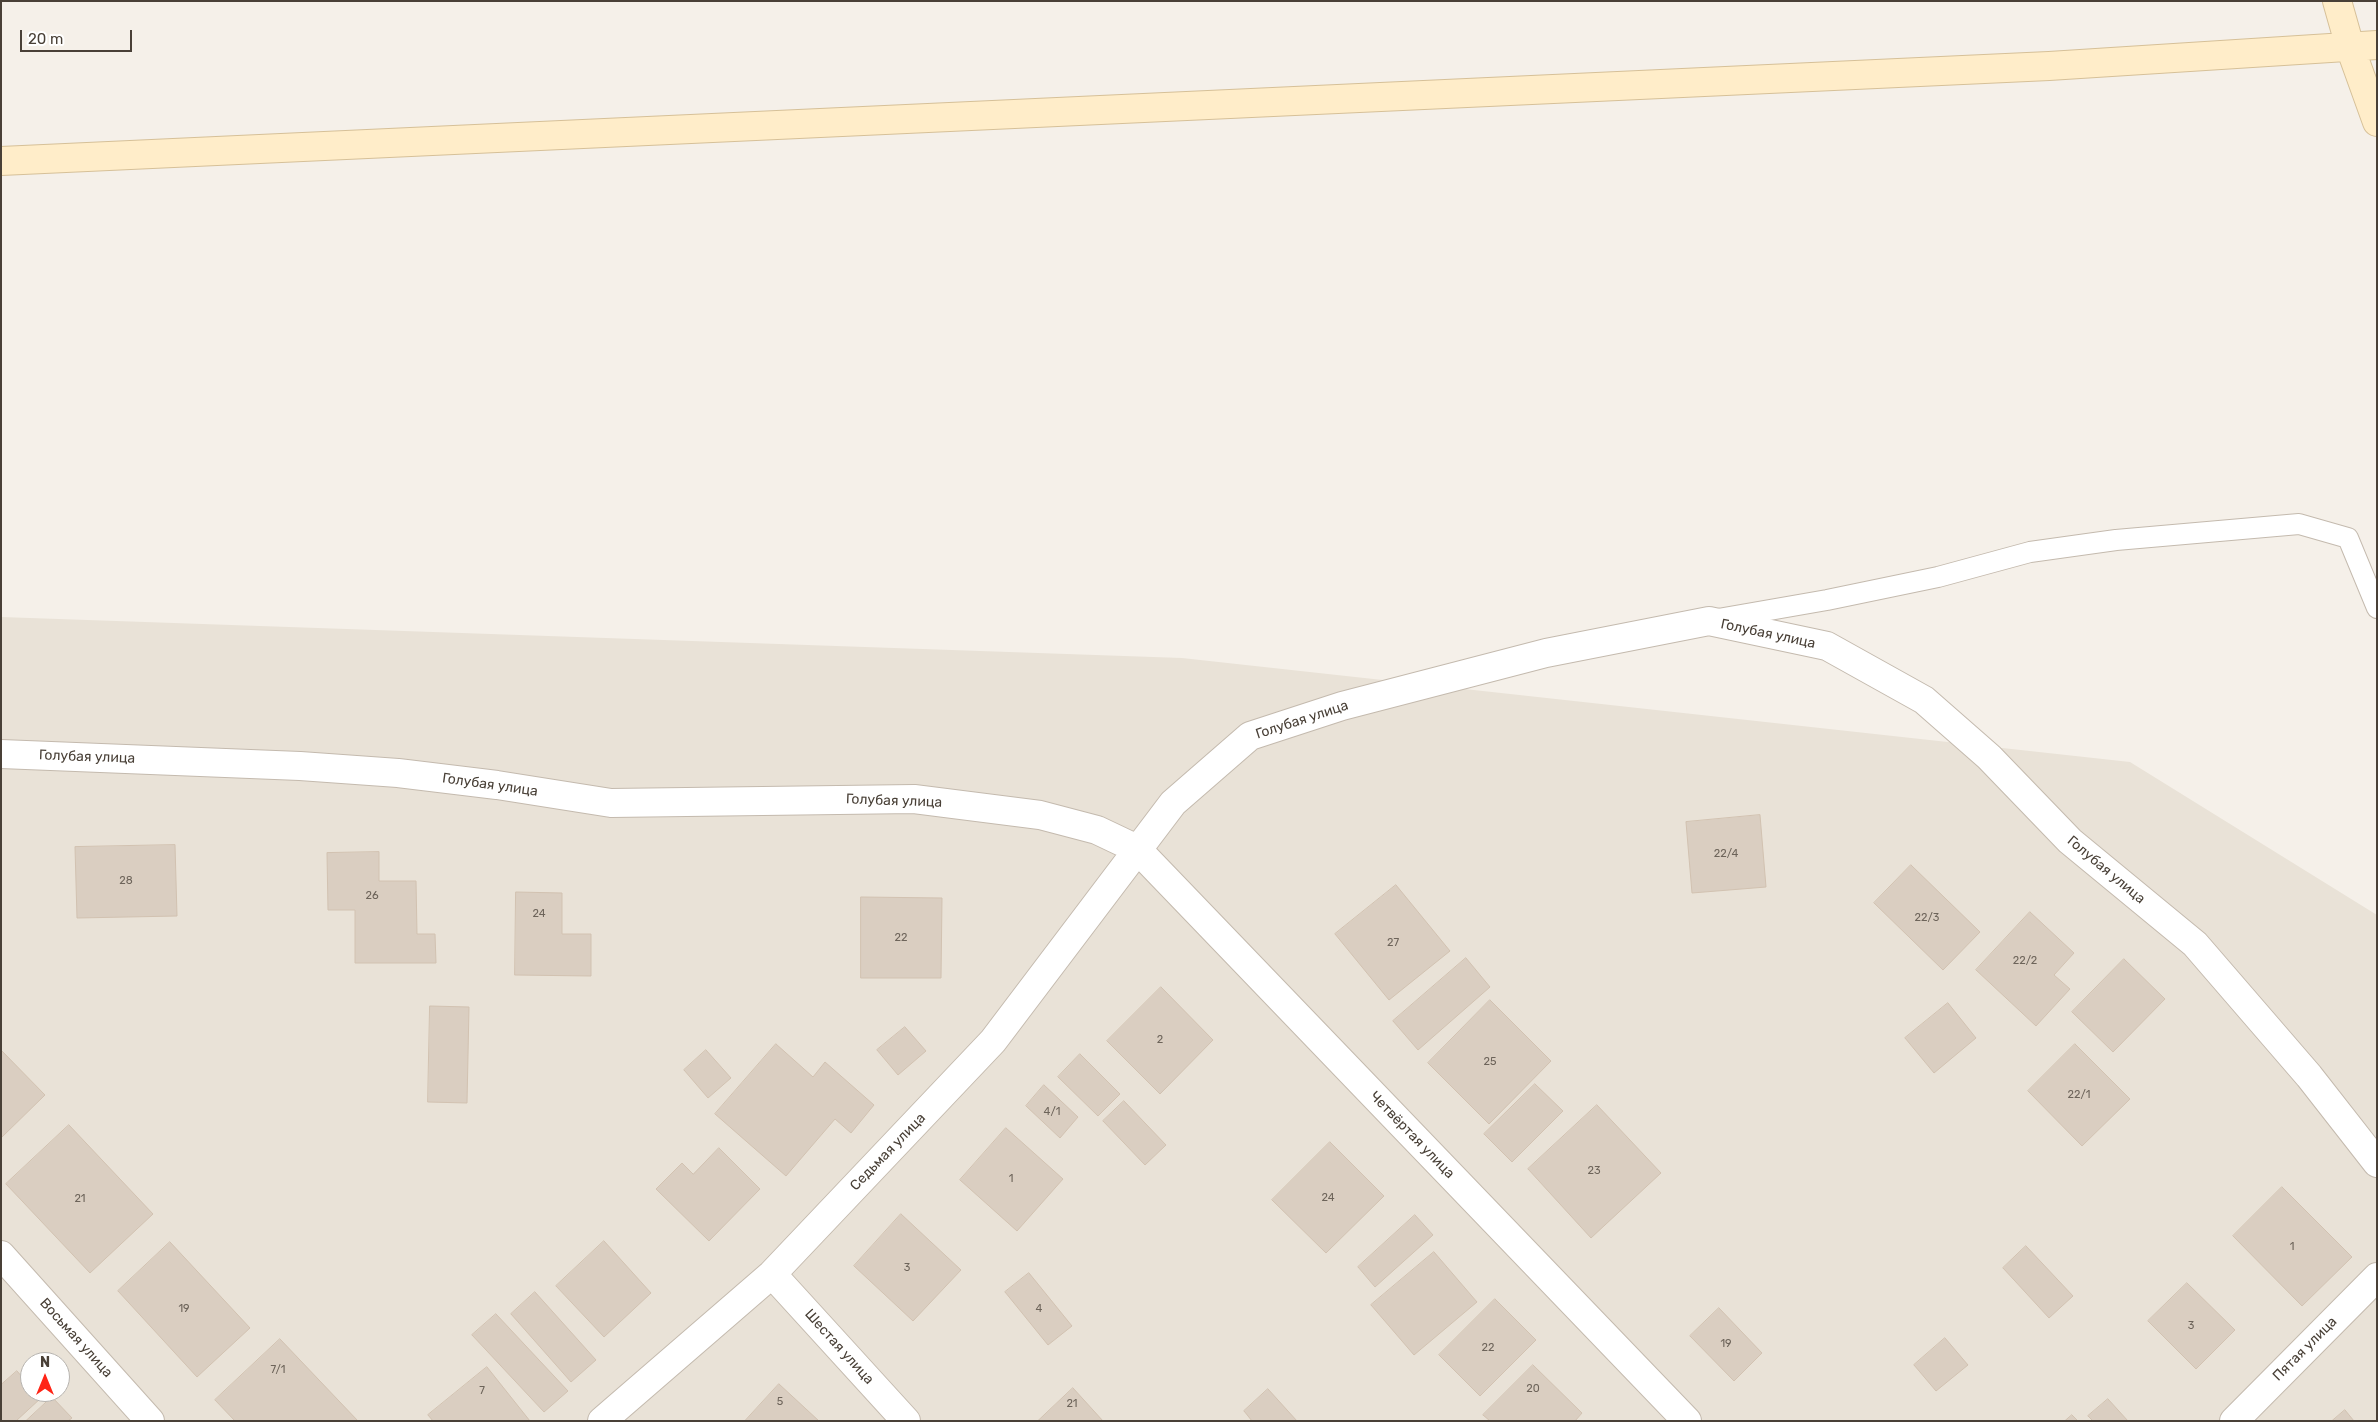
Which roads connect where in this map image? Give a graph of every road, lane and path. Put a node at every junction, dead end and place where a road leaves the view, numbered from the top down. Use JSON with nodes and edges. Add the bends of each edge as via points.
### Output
{"nodes":[{"id":1,"x":2337,"y":1,"type":"edge"},
{"id":2,"x":2377,"y":45,"type":"edge"},
{"id":3,"x":2350,"y":47,"type":"junction"},
{"id":4,"x":2377,"y":122,"type":"edge"},
{"id":5,"x":1,"y":161,"type":"edge"},
{"id":6,"x":2377,"y":608,"type":"edge"},
{"id":7,"x":1709,"y":621,"type":"junction"},
{"id":8,"x":1,"y":754,"type":"edge"},
{"id":9,"x":1137,"y":849,"type":"junction"},
{"id":10,"x":2377,"y":1163,"type":"edge"},
{"id":11,"x":1,"y":1255,"type":"edge"},
{"id":12,"x":772,"y":1274,"type":"junction"},
{"id":13,"x":2377,"y":1276,"type":"edge"},
{"id":14,"x":150,"y":1421,"type":"edge"},
{"id":15,"x":602,"y":1421,"type":"edge"},
{"id":16,"x":906,"y":1421,"type":"edge"},
{"id":17,"x":1687,"y":1421,"type":"edge"},
{"id":18,"x":2234,"y":1421,"type":"edge"}],
"edges":[{"from":1,"to":3,"type":"main road"},
{"from":2,"to":3,"type":"main road"},
{"from":3,"to":4,"type":"main road"},
{"from":3,"to":5,"type":"main road","via":[[2028,67]]},
{"from":6,"to":7,"type":"lane","via":[[2348,538],[2299,524],[2116,540],[2030,552],[1938,577]]},
{"from":7,"to":9,"type":"street","name":"Голубая улица","via":[[1546,653],[1342,706],[1250,736],[1174,803]]},
{"from":7,"to":10,"type":"street","name":"Голубая улица","via":[[1827,646],[1924,700],[1989,758],[2070,840],[2195,944],[2308,1076]]},
{"from":8,"to":9,"type":"street","name":"Голубая улица","via":[[398,773],[611,803],[914,799],[1040,815],[1097,830]]},
{"from":9,"to":12,"type":"street","name":"Седьмая улица","via":[[993,1041]]},
{"from":9,"to":17,"type":"street","name":"Четвёртая улица"},
{"from":11,"to":14,"type":"street","name":"Восьмая улица"},
{"from":12,"to":15,"type":"street","name":"Седьмая улица"},
{"from":12,"to":16,"type":"street","name":"Шестая улица"},
{"from":13,"to":18,"type":"street","name":"Пятая улица"}]}
